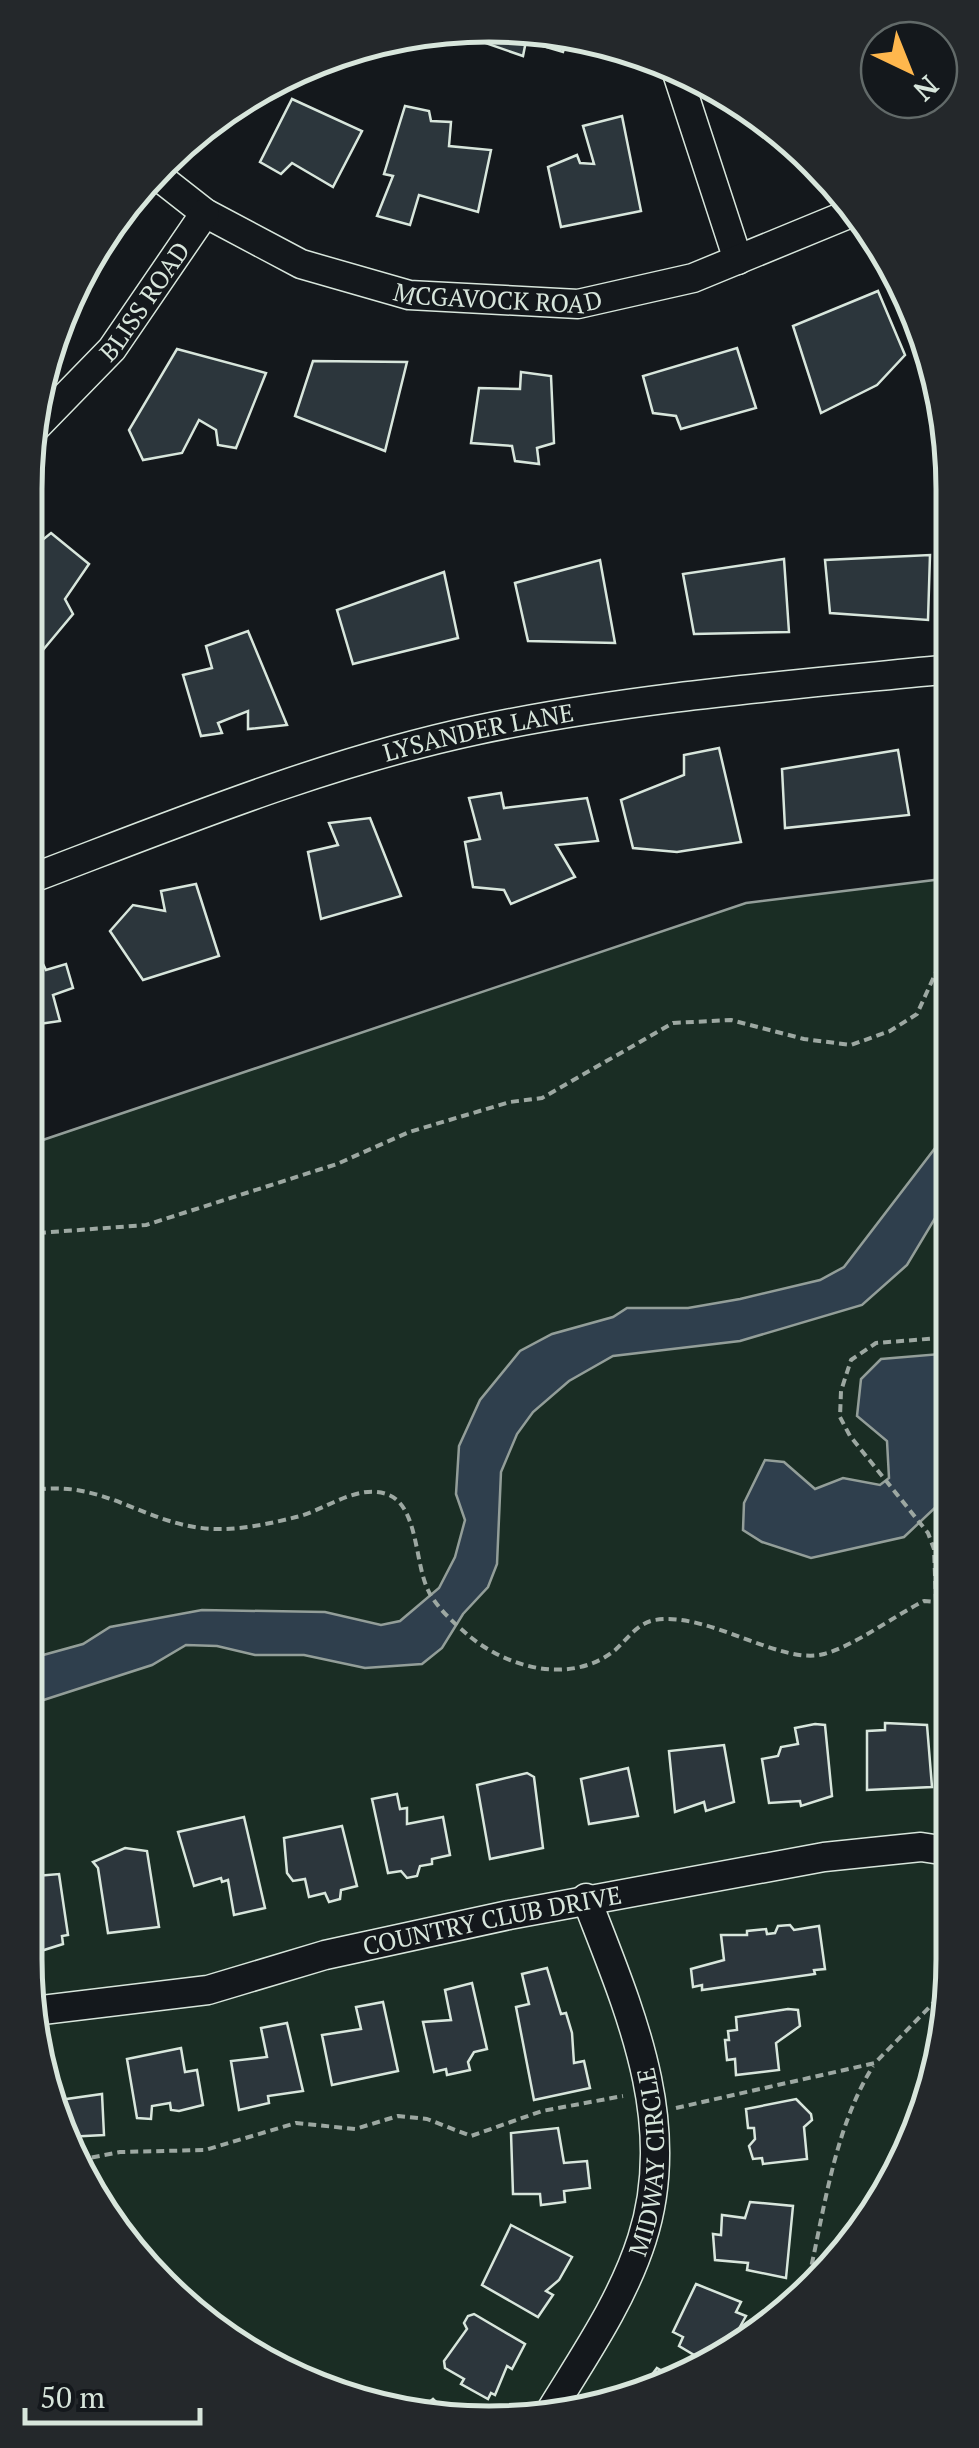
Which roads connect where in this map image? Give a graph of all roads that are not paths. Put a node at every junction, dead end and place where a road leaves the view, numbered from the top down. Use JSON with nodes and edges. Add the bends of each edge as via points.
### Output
{"nodes":[{"id":1,"x":680,"y":86,"type":"edge"},
{"id":2,"x":166,"y":181,"type":"edge"},
{"id":3,"x":205,"y":213,"type":"junction"},
{"id":4,"x":843,"y":216,"type":"edge"},
{"id":5,"x":738,"y":260,"type":"junction"},
{"id":6,"x":49,"y":414,"type":"edge"},
{"id":7,"x":936,"y":671,"type":"edge"},
{"id":8,"x":42,"y":875,"type":"edge"},
{"id":9,"x":936,"y":1849,"type":"edge"},
{"id":10,"x":586,"y":1898,"type":"junction"},
{"id":11,"x":45,"y":2010,"type":"edge"},
{"id":12,"x":556,"y":2401,"type":"edge"}],
"edges":[{"from":1,"to":5,"type":"street"},
{"from":2,"to":3,"type":"street","name":"MCGAVOCK ROAD"},
{"from":3,"to":5,"type":"street","name":"MCGAVOCK ROAD","via":[[301,264],[409,295],[578,304],[693,278]]},
{"from":3,"to":6,"type":"street","name":"BLISS ROAD","via":[[112,349]]},
{"from":4,"to":5,"type":"street","name":"MCGAVOCK ROAD"},
{"from":7,"to":8,"type":"street","name":"LYSANDER LANE","via":[[657,698],[475,730],[276,786]]},
{"from":9,"to":10,"type":"street","name":"COUNTRY CLUB DRIVE","via":[[854,1852]]},
{"from":10,"to":11,"type":"street","name":"COUNTRY CLUB DRIVE","via":[[325,1955],[208,1990]]},
{"from":10,"to":12,"type":"street","name":"MIDWAY CIRCLE","via":[[646,2064],[652,2184],[630,2270]]}]}
